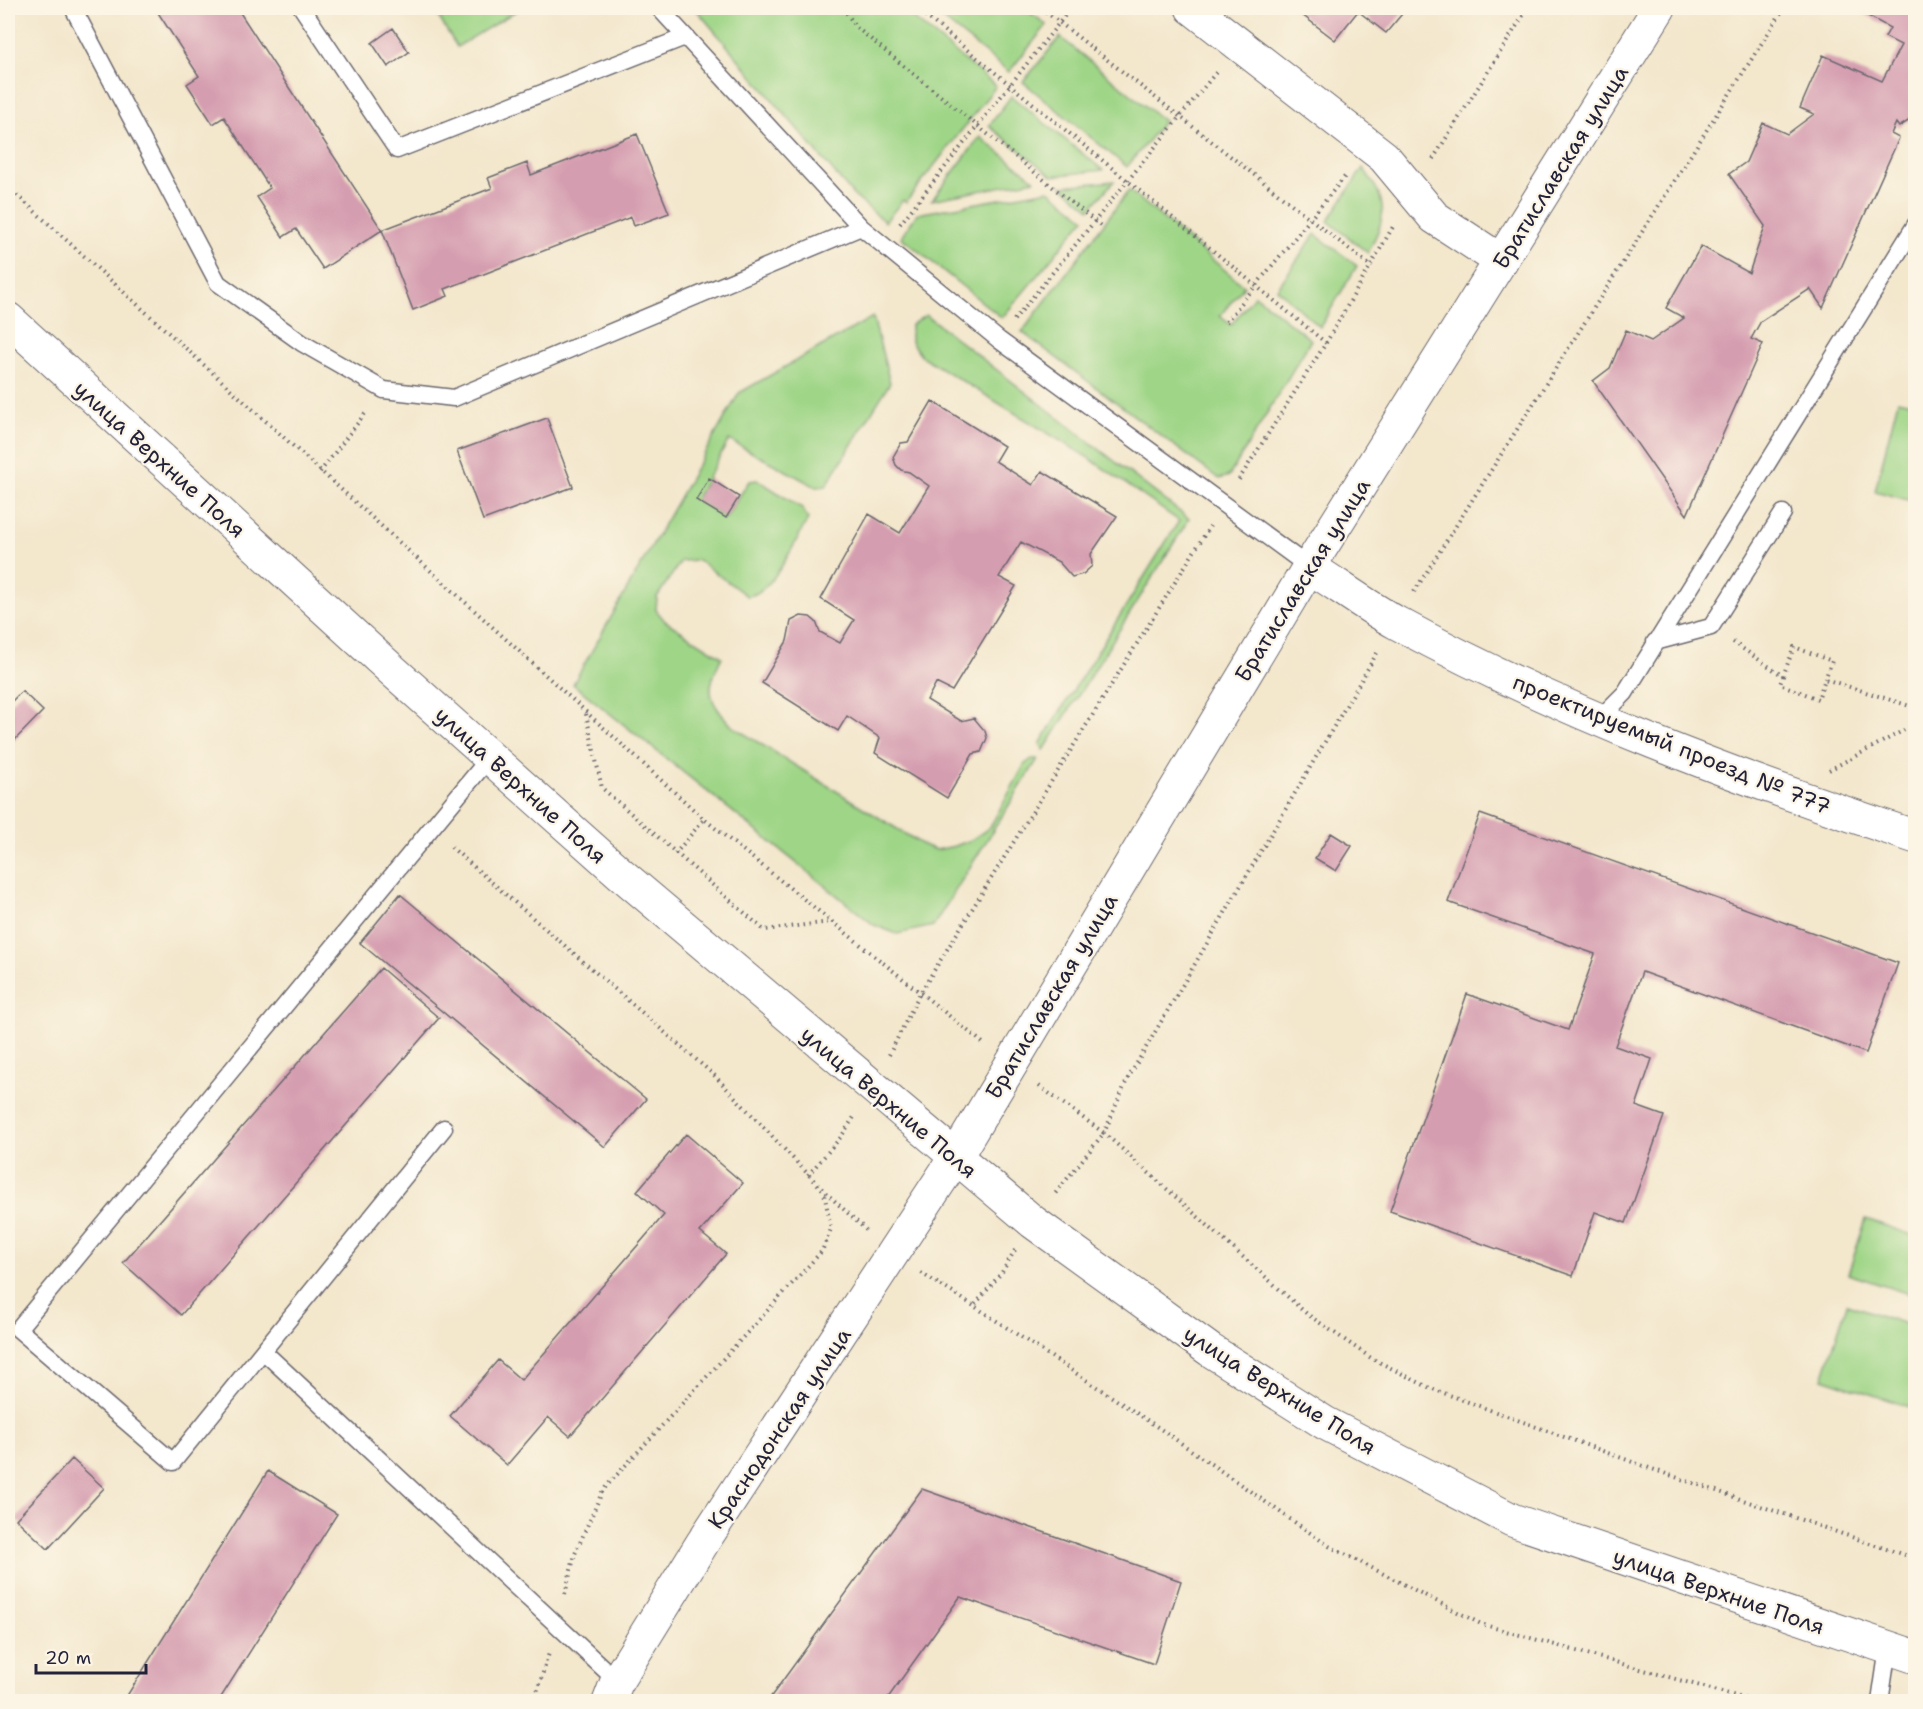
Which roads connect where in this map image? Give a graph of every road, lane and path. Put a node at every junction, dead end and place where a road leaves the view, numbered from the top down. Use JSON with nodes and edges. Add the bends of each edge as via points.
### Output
{"nodes":[{"id":1,"x":74,"y":8,"type":"edge"},
{"id":2,"x":302,"y":8,"type":"edge"},
{"id":3,"x":659,"y":8,"type":"edge"},
{"id":4,"x":843,"y":8,"type":"edge"},
{"id":5,"x":916,"y":8,"type":"edge"},
{"id":6,"x":1041,"y":8,"type":"edge"},
{"id":7,"x":1071,"y":8,"type":"edge"},
{"id":8,"x":1192,"y":8,"type":"edge"},
{"id":9,"x":1528,"y":8,"type":"edge"},
{"id":10,"x":1659,"y":8,"type":"edge"},
{"id":11,"x":1784,"y":8,"type":"edge"},
{"id":12,"x":1060,"y":23,"type":"junction"},
{"id":13,"x":685,"y":37,"type":"junction"},
{"id":14,"x":1238,"y":43,"type":"junction"},
{"id":15,"x":1011,"y":84,"type":"junction"},
{"id":16,"x":1180,"y":117,"type":"junction"},
{"id":17,"x":976,"y":127,"type":"junction"},
{"id":18,"x":1371,"y":146,"type":"junction"},
{"id":19,"x":1128,"y":179,"type":"junction"},
{"id":20,"x":8,"y":187,"type":"edge"},
{"id":21,"x":1412,"y":193,"type":"junction"},
{"id":22,"x":1310,"y":219,"type":"junction"},
{"id":23,"x":1094,"y":220,"type":"junction"},
{"id":24,"x":1916,"y":224,"type":"edge"},
{"id":25,"x":861,"y":227,"type":"junction"},
{"id":26,"x":1102,"y":227,"type":"dead end"},
{"id":27,"x":883,"y":246,"type":"junction"},
{"id":28,"x":1501,"y":261,"type":"junction"},
{"id":29,"x":1372,"y":267,"type":"junction"},
{"id":30,"x":1257,"y":284,"type":"junction"},
{"id":31,"x":8,"y":319,"type":"edge"},
{"id":32,"x":1226,"y":322,"type":"dead end"},
{"id":33,"x":999,"y":340,"type":"junction"},
{"id":34,"x":1326,"y":343,"type":"junction"},
{"id":35,"x":384,"y":390,"type":"junction"},
{"id":36,"x":320,"y":472,"type":"junction"},
{"id":37,"x":1223,"y":504,"type":"junction"},
{"id":38,"x":1783,"y":513,"type":"dead end"},
{"id":39,"x":1309,"y":567,"type":"junction"},
{"id":40,"x":1395,"y":622,"type":"junction"},
{"id":41,"x":1711,"y":627,"type":"junction"},
{"id":42,"x":1655,"y":642,"type":"junction"},
{"id":43,"x":1783,"y":676,"type":"junction"},
{"id":44,"x":1825,"y":680,"type":"junction"},
{"id":45,"x":1916,"y":708,"type":"edge"},
{"id":46,"x":585,"y":713,"type":"junction"},
{"id":47,"x":1599,"y":719,"type":"junction"},
{"id":48,"x":1916,"y":724,"type":"edge"},
{"id":49,"x":490,"y":758,"type":"junction"},
{"id":50,"x":1785,"y":794,"type":"junction"},
{"id":51,"x":704,"y":819,"type":"junction"},
{"id":52,"x":431,"y":829,"type":"junction"},
{"id":53,"x":1916,"y":837,"type":"edge"},
{"id":54,"x":675,"y":854,"type":"junction"},
{"id":55,"x":831,"y":922,"type":"junction"},
{"id":56,"x":920,"y":993,"type":"junction"},
{"id":57,"x":1009,"y":1065,"type":"junction"},
{"id":58,"x":872,"y":1088,"type":"junction"},
{"id":59,"x":444,"y":1128,"type":"dead end"},
{"id":60,"x":1104,"y":1133,"type":"junction"},
{"id":61,"x":955,"y":1158,"type":"junction"},
{"id":62,"x":808,"y":1175,"type":"junction"},
{"id":63,"x":824,"y":1191,"type":"junction"},
{"id":64,"x":1033,"y":1222,"type":"junction"},
{"id":65,"x":893,"y":1256,"type":"junction"},
{"id":66,"x":974,"y":1306,"type":"junction"},
{"id":67,"x":13,"y":1326,"type":"edge"},
{"id":68,"x":263,"y":1351,"type":"junction"},
{"id":69,"x":1916,"y":1559,"type":"edge"},
{"id":70,"x":557,"y":1625,"type":"junction"},
{"id":71,"x":1902,"y":1653,"type":"edge"},
{"id":72,"x":613,"y":1691,"type":"edge"},
{"id":73,"x":534,"y":1701,"type":"edge"},
{"id":74,"x":1757,"y":1701,"type":"edge"},
{"id":75,"x":1880,"y":1701,"type":"edge"}],
"edges":[{"from":1,"to":35,"type":"lane","via":[[218,283],[302,343]]},
{"from":2,"to":13,"type":"lane","via":[[397,150]]},
{"from":3,"to":13,"type":"lane"},
{"from":4,"to":17,"type":"path","via":[[857,28]]},
{"from":5,"to":15,"type":"path"},
{"from":6,"to":12,"type":"path"},
{"from":7,"to":12,"type":"path"},
{"from":8,"to":14,"type":"main road"},
{"from":9,"to":21,"type":"path"},
{"from":10,"to":28,"type":"main road","name":"Братиславская улица"},
{"from":11,"to":40,"type":"path"},
{"from":12,"to":15,"type":"path"},
{"from":12,"to":16,"type":"path"},
{"from":13,"to":25,"type":"lane"},
{"from":14,"to":16,"type":"path"},
{"from":14,"to":18,"type":"main road"},
{"from":15,"to":17,"type":"path"},
{"from":15,"to":19,"type":"path"},
{"from":16,"to":19,"type":"path"},
{"from":16,"to":22,"type":"path"},
{"from":17,"to":23,"type":"path"},
{"from":17,"to":27,"type":"path"},
{"from":18,"to":21,"type":"main road"},
{"from":18,"to":22,"type":"path"},
{"from":19,"to":23,"type":"path"},
{"from":19,"to":30,"type":"path"},
{"from":20,"to":36,"type":"path"},
{"from":21,"to":28,"type":"main road","via":[[1434,217]]},
{"from":21,"to":29,"type":"path"},
{"from":22,"to":29,"type":"path"},
{"from":22,"to":30,"type":"path"},
{"from":23,"to":26,"type":"path"},
{"from":23,"to":33,"type":"path"},
{"from":24,"to":42,"type":"lane"},
{"from":25,"to":27,"type":"lane"},
{"from":25,"to":35,"type":"lane","via":[[454,398]]},
{"from":27,"to":33,"type":"lane"},
{"from":28,"to":39,"type":"main road","name":"Братиславская улица"},
{"from":29,"to":34,"type":"path"},
{"from":30,"to":32,"type":"path"},
{"from":30,"to":34,"type":"path"},
{"from":31,"to":49,"type":"main road","name":"улица Верхние Поля"},
{"from":33,"to":37,"type":"lane"},
{"from":34,"to":37,"type":"path"},
{"from":35,"to":36,"type":"path"},
{"from":36,"to":46,"type":"path"},
{"from":37,"to":39,"type":"lane"},
{"from":37,"to":56,"type":"path"},
{"from":38,"to":41,"type":"lane"},
{"from":39,"to":40,"type":"main road","name":"проектируемый проезд № 777"},
{"from":39,"to":57,"type":"main road","name":"Братиславская улица"},
{"from":40,"to":47,"type":"main road","name":"проектируемый проезд № 777"},
{"from":40,"to":60,"type":"path","via":[[1127,1080]]},
{"from":41,"to":42,"type":"lane"},
{"from":41,"to":43,"type":"path"},
{"from":42,"to":47,"type":"lane","via":[[1625,693]]},
{"from":43,"to":44,"type":"path","via":[[1780,684],[1818,699]]},
{"from":43,"to":44,"type":"path","via":[[1794,646],[1832,661]]},
{"from":44,"to":45,"type":"path"},
{"from":46,"to":51,"type":"path"},
{"from":46,"to":54,"type":"path","via":[[602,788]]},
{"from":47,"to":50,"type":"main road","name":"проектируемый проезд № 777"},
{"from":48,"to":50,"type":"path"},
{"from":49,"to":52,"type":"lane"},
{"from":49,"to":58,"type":"main road","name":"улица Верхние Поля"},
{"from":50,"to":53,"type":"main road","name":"проектируемый проезд № 777"},
{"from":51,"to":54,"type":"path"},
{"from":51,"to":55,"type":"path"},
{"from":52,"to":62,"type":"path","via":[[714,1075]]},
{"from":52,"to":67,"type":"lane"},
{"from":54,"to":55,"type":"path","via":[[764,930]]},
{"from":55,"to":56,"type":"path"},
{"from":56,"to":57,"type":"path"},
{"from":56,"to":58,"type":"path"},
{"from":57,"to":60,"type":"path"},
{"from":57,"to":61,"type":"main road","name":"Братиславская улица"},
{"from":58,"to":61,"type":"main road","name":"улица Верхние Поля"},
{"from":58,"to":62,"type":"path","via":[[841,1137]]},
{"from":59,"to":68,"type":"lane"},
{"from":60,"to":64,"type":"path"},
{"from":60,"to":69,"type":"path","via":[[1306,1314],[1371,1358],[1430,1388]]},
{"from":61,"to":64,"type":"main road","name":"улица Верхние Поля"},
{"from":61,"to":65,"type":"main road","name":"Краснодонская улица"},
{"from":62,"to":63,"type":"path"},
{"from":63,"to":65,"type":"path"},
{"from":63,"to":70,"type":"path","via":[[831,1229],[822,1251],[603,1491],[575,1554]]},
{"from":64,"to":66,"type":"path","via":[[1002,1272]]},
{"from":64,"to":71,"type":"main road","name":"улица Верхние Поля","via":[[1210,1350],[1324,1423],[1512,1520]]},
{"from":65,"to":66,"type":"path"},
{"from":65,"to":72,"type":"main road","name":"Краснодонская улица","via":[[703,1542]]},
{"from":66,"to":74,"type":"path","via":[[1329,1546],[1481,1624]]},
{"from":67,"to":68,"type":"lane","via":[[173,1462]]},
{"from":68,"to":70,"type":"lane"},
{"from":70,"to":72,"type":"lane"},
{"from":70,"to":73,"type":"path"},
{"from":71,"to":75,"type":"lane"}]}
